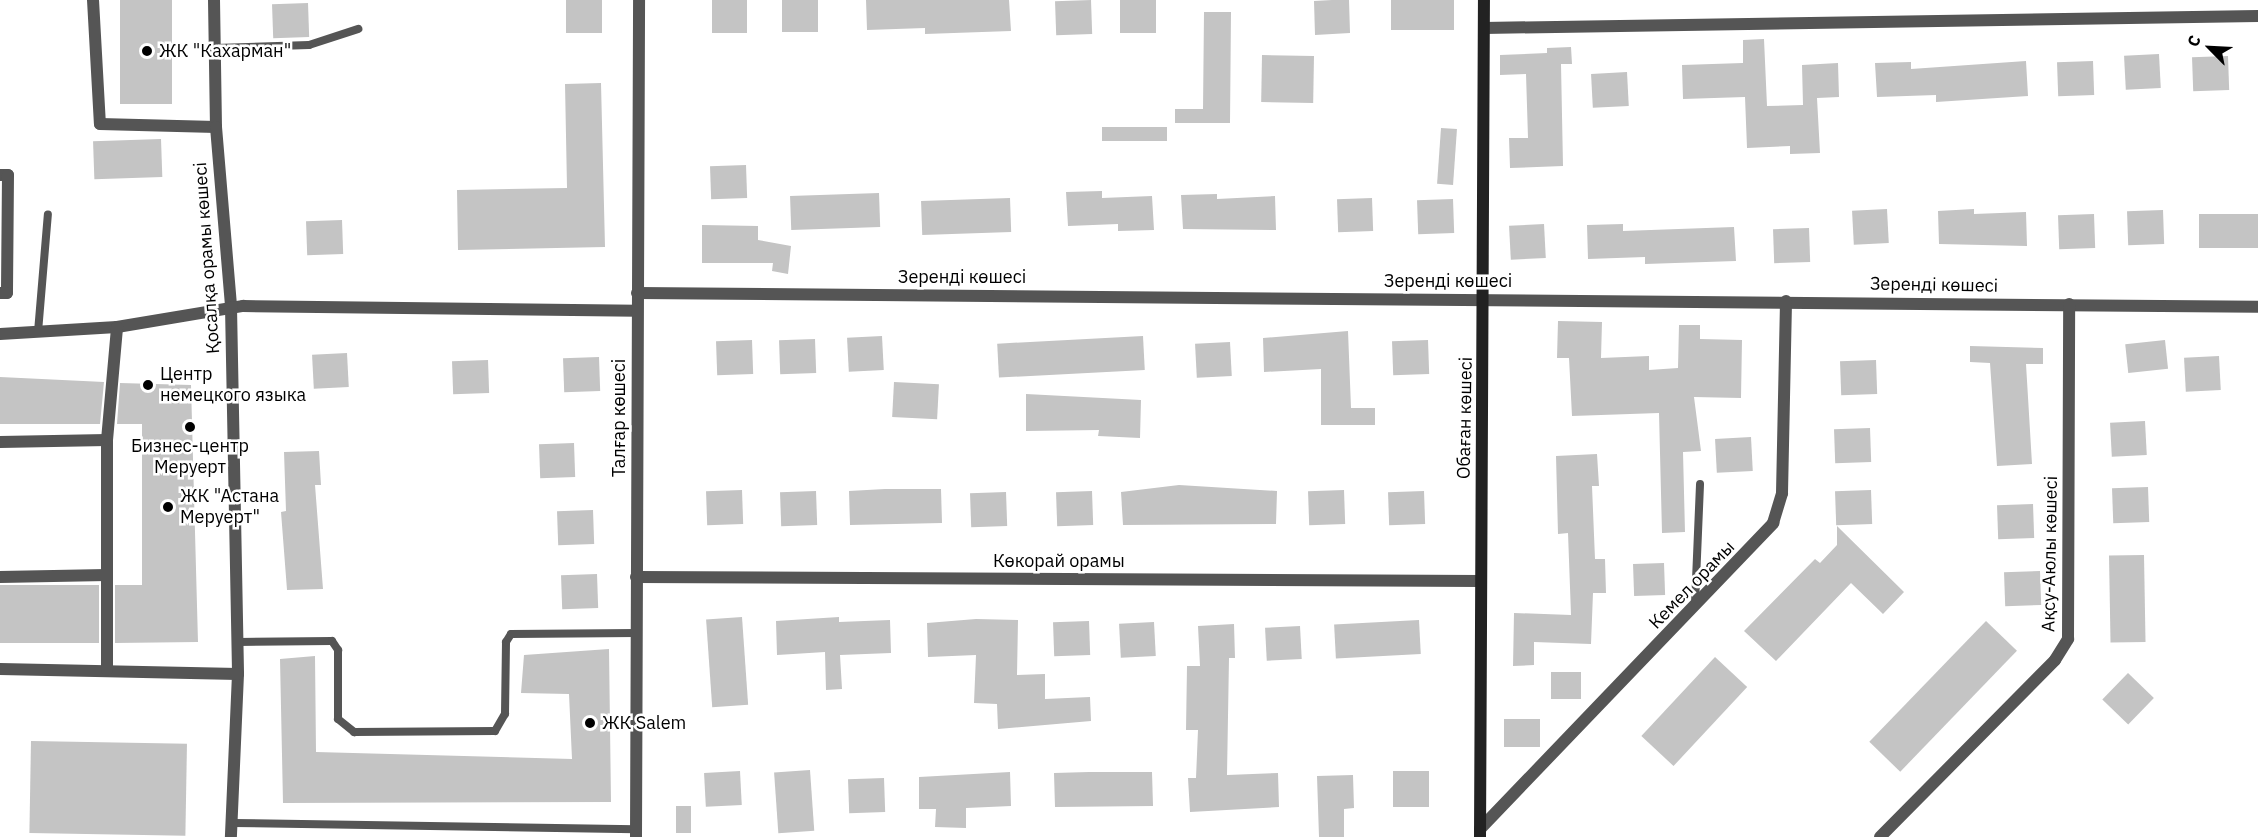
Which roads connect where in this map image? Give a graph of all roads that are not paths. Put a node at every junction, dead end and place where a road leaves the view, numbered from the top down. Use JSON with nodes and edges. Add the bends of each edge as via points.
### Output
{"nodes":[{"id":1,"x":93,"y":0,"type":"edge"},
{"id":2,"x":214,"y":0,"type":"edge"},
{"id":3,"x":639,"y":0,"type":"edge"},
{"id":4,"x":1484,"y":0,"type":"edge"},
{"id":5,"x":2258,"y":16,"type":"edge"},
{"id":6,"x":1484,"y":28,"type":"junction"},
{"id":7,"x":358,"y":30,"type":"dead end"},
{"id":8,"x":215,"y":48,"type":"junction"},
{"id":9,"x":216,"y":127,"type":"junction"},
{"id":10,"x":0,"y":175,"type":"edge"},
{"id":11,"x":48,"y":214,"type":"dead end"},
{"id":12,"x":0,"y":293,"type":"edge"},
{"id":13,"x":637,"y":293,"type":"junction"},
{"id":14,"x":1485,"y":299,"type":"junction"},
{"id":15,"x":1786,"y":301,"type":"junction"},
{"id":16,"x":2069,"y":304,"type":"junction"},
{"id":17,"x":231,"y":307,"type":"junction"},
{"id":18,"x":2258,"y":307,"type":"edge"},
{"id":19,"x":637,"y":311,"type":"junction"},
{"id":20,"x":117,"y":327,"type":"junction"},
{"id":21,"x":38,"y":332,"type":"junction"},
{"id":22,"x":0,"y":334,"type":"edge"},
{"id":23,"x":107,"y":440,"type":"junction"},
{"id":24,"x":0,"y":442,"type":"edge"},
{"id":25,"x":1700,"y":484,"type":"dead end"},
{"id":26,"x":107,"y":575,"type":"junction"},
{"id":27,"x":0,"y":577,"type":"edge"},
{"id":28,"x":636,"y":577,"type":"junction"},
{"id":29,"x":1481,"y":581,"type":"junction"},
{"id":30,"x":1695,"y":608,"type":"junction"},
{"id":31,"x":636,"y":633,"type":"junction"},
{"id":32,"x":238,"y":642,"type":"junction"},
{"id":33,"x":0,"y":669,"type":"edge"},
{"id":34,"x":107,"y":670,"type":"junction"},
{"id":35,"x":238,"y":674,"type":"junction"},
{"id":36,"x":233,"y":823,"type":"junction"},
{"id":37,"x":410,"y":826,"type":"junction"},
{"id":38,"x":636,"y":833,"type":"edge"},
{"id":39,"x":1480,"y":833,"type":"edge"},
{"id":40,"x":231,"y":837,"type":"edge"},
{"id":41,"x":409,"y":837,"type":"edge"},
{"id":42,"x":1880,"y":837,"type":"edge"}],
"edges":[{"from":1,"to":9,"type":"street","via":[[100,124]]},
{"from":2,"to":8,"type":"street","name":"Қосалқа орамы көшесі"},
{"from":3,"to":13,"type":"street","name":"Талғар көшесі"},
{"from":4,"to":6,"type":"street","name":"Обаған көшесі"},
{"from":5,"to":6,"type":"street"},
{"from":6,"to":14,"type":"street","name":"Обаған көшесі"},
{"from":7,"to":8,"type":"lane","via":[[309,45]]},
{"from":8,"to":9,"type":"street","name":"Қосалқа орамы көшесі"},
{"from":9,"to":17,"type":"street","name":"Қосалқа орамы көшесі"},
{"from":10,"to":12,"type":"street","via":[[8,176],[7,293]]},
{"from":11,"to":21,"type":"lane"},
{"from":13,"to":14,"type":"street","name":"Зеренді көшесі"},
{"from":13,"to":19,"type":"street","name":"Талғар көшесі"},
{"from":14,"to":15,"type":"street","name":"Зеренді көшесі"},
{"from":14,"to":29,"type":"street","name":"Обаған көшесі"},
{"from":15,"to":16,"type":"street","name":"Зеренді көшесі"},
{"from":15,"to":30,"type":"street","name":"Кемел орамы","via":[[1782,493],[1776,513],[1753,548]]},
{"from":16,"to":18,"type":"street","name":"Зеренді көшесі"},
{"from":16,"to":42,"type":"street","name":"Ақсу-Аюлы көшесі","via":[[2068,639],[2055,660]]},
{"from":17,"to":19,"type":"street"},
{"from":17,"to":20,"type":"street"},
{"from":17,"to":32,"type":"street","name":"Қосалқа орамы көшесі"},
{"from":19,"to":28,"type":"street","name":"Талғар көшесі"},
{"from":20,"to":21,"type":"street"},
{"from":20,"to":23,"type":"street"},
{"from":21,"to":22,"type":"street"},
{"from":23,"to":24,"type":"street"},
{"from":23,"to":26,"type":"street"},
{"from":25,"to":30,"type":"lane"},
{"from":26,"to":27,"type":"street"},
{"from":26,"to":34,"type":"street"},
{"from":28,"to":29,"type":"street","name":"Көкорай орамы"},
{"from":28,"to":31,"type":"street","name":"Талғар көшесі"},
{"from":29,"to":39,"type":"street","name":"Обаған көшесі"},
{"from":30,"to":39,"type":"street","name":"Кемел орамы"},
{"from":31,"to":32,"type":"lane","via":[[511,634],[506,642],[501,726],[495,731],[372,733],[345,727],[338,719],[338,650],[332,641]]},
{"from":31,"to":38,"type":"street","name":"Талғар көшесі"},
{"from":32,"to":35,"type":"street","name":"Қосалқа орамы көшесі"},
{"from":33,"to":34,"type":"street"},
{"from":34,"to":35,"type":"street"},
{"from":35,"to":36,"type":"street","name":"Қосалқа орамы көшесі"},
{"from":36,"to":37,"type":"lane"},
{"from":36,"to":40,"type":"street","name":"Қосалқа орамы көшесі"},
{"from":37,"to":38,"type":"lane"},
{"from":37,"to":41,"type":"lane"}]}
